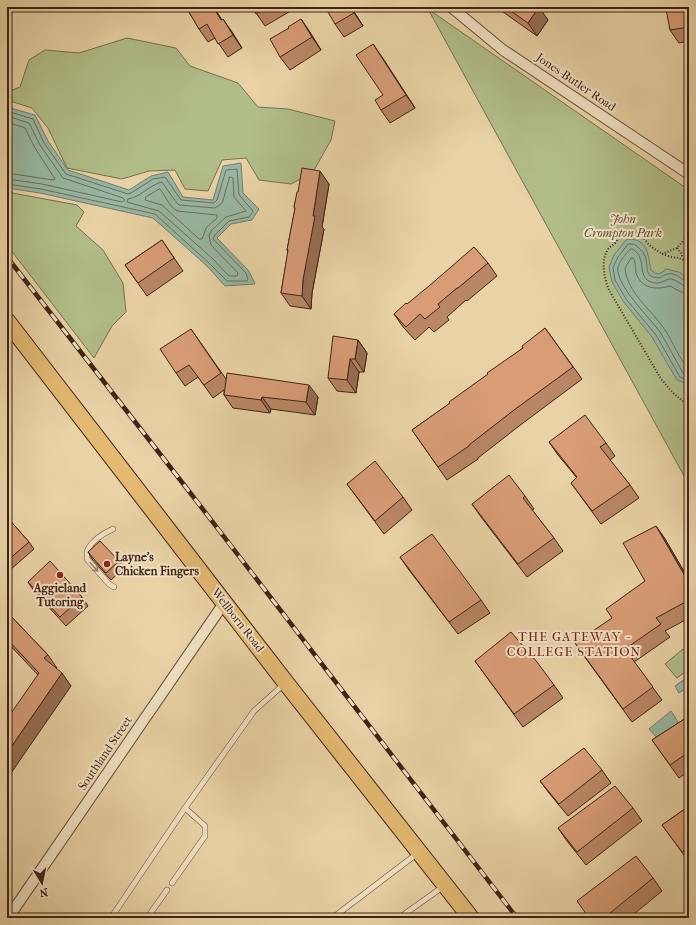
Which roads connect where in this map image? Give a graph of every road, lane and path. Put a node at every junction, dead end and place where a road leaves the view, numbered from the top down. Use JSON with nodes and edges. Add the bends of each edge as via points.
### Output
{"nodes":[{"id":1,"x":458,"y":9,"type":"edge"},
{"id":2,"x":689,"y":174,"type":"edge"},
{"id":3,"x":689,"y":234,"type":"edge"},
{"id":4,"x":677,"y":248,"type":"junction"},
{"id":5,"x":662,"y":254,"type":"junction"},
{"id":6,"x":682,"y":258,"type":"junction"},
{"id":7,"x":689,"y":262,"type":"edge"},
{"id":8,"x":7,"y":320,"type":"edge"},
{"id":9,"x":689,"y":406,"type":"edge"},
{"id":10,"x":113,"y":529,"type":"dead end"},
{"id":11,"x":114,"y":587,"type":"dead end"},
{"id":12,"x":224,"y":603,"type":"junction"},
{"id":13,"x":286,"y":683,"type":"junction"},
{"id":14,"x":185,"y":808,"type":"junction"},
{"id":15,"x":419,"y":853,"type":"junction"},
{"id":16,"x":172,"y":883,"type":"dead end"},
{"id":17,"x":445,"y":886,"type":"junction"},
{"id":18,"x":167,"y":890,"type":"dead end"},
{"id":19,"x":334,"y":917,"type":"edge"},
{"id":20,"x":8,"y":918,"type":"edge"},
{"id":21,"x":111,"y":918,"type":"edge"},
{"id":22,"x":148,"y":918,"type":"edge"},
{"id":23,"x":398,"y":918,"type":"edge"},
{"id":24,"x":470,"y":918,"type":"edge"},
{"id":25,"x":673,"y":918,"type":"edge"},
{"id":26,"x":679,"y":918,"type":"edge"}],
"edges":[{"from":1,"to":2,"type":"street","name":"Jones-Butler Road","via":[[504,50]]},
{"from":3,"to":4,"type":"path"},
{"from":4,"to":5,"type":"path"},
{"from":4,"to":6,"type":"path"},
{"from":5,"to":6,"type":"path"},
{"from":5,"to":9,"type":"path","via":[[650,246],[638,232],[622,235],[608,249],[603,263],[604,278],[661,379],[672,393]]},
{"from":6,"to":7,"type":"path"},
{"from":8,"to":12,"type":"main road","name":"Wellborn Road"},
{"from":10,"to":11,"type":"lane","one_way":true,"via":[[103,534],[88,550],[87,559]]},
{"from":12,"to":13,"type":"main road","name":"Wellborn Road"},
{"from":12,"to":20,"type":"street","name":"Southland Street"},
{"from":13,"to":14,"type":"lane","via":[[254,711]]},
{"from":13,"to":15,"type":"main road","name":"Wellborn Road"},
{"from":14,"to":16,"type":"lane","via":[[205,826],[205,836]]},
{"from":14,"to":21,"type":"lane"},
{"from":15,"to":17,"type":"main road","name":"Wellborn Road"},
{"from":15,"to":19,"type":"lane"},
{"from":17,"to":23,"type":"lane"},
{"from":17,"to":24,"type":"main road","name":"Wellborn Road"},
{"from":18,"to":22,"type":"lane"},
{"from":25,"to":26,"type":"path"}]}
